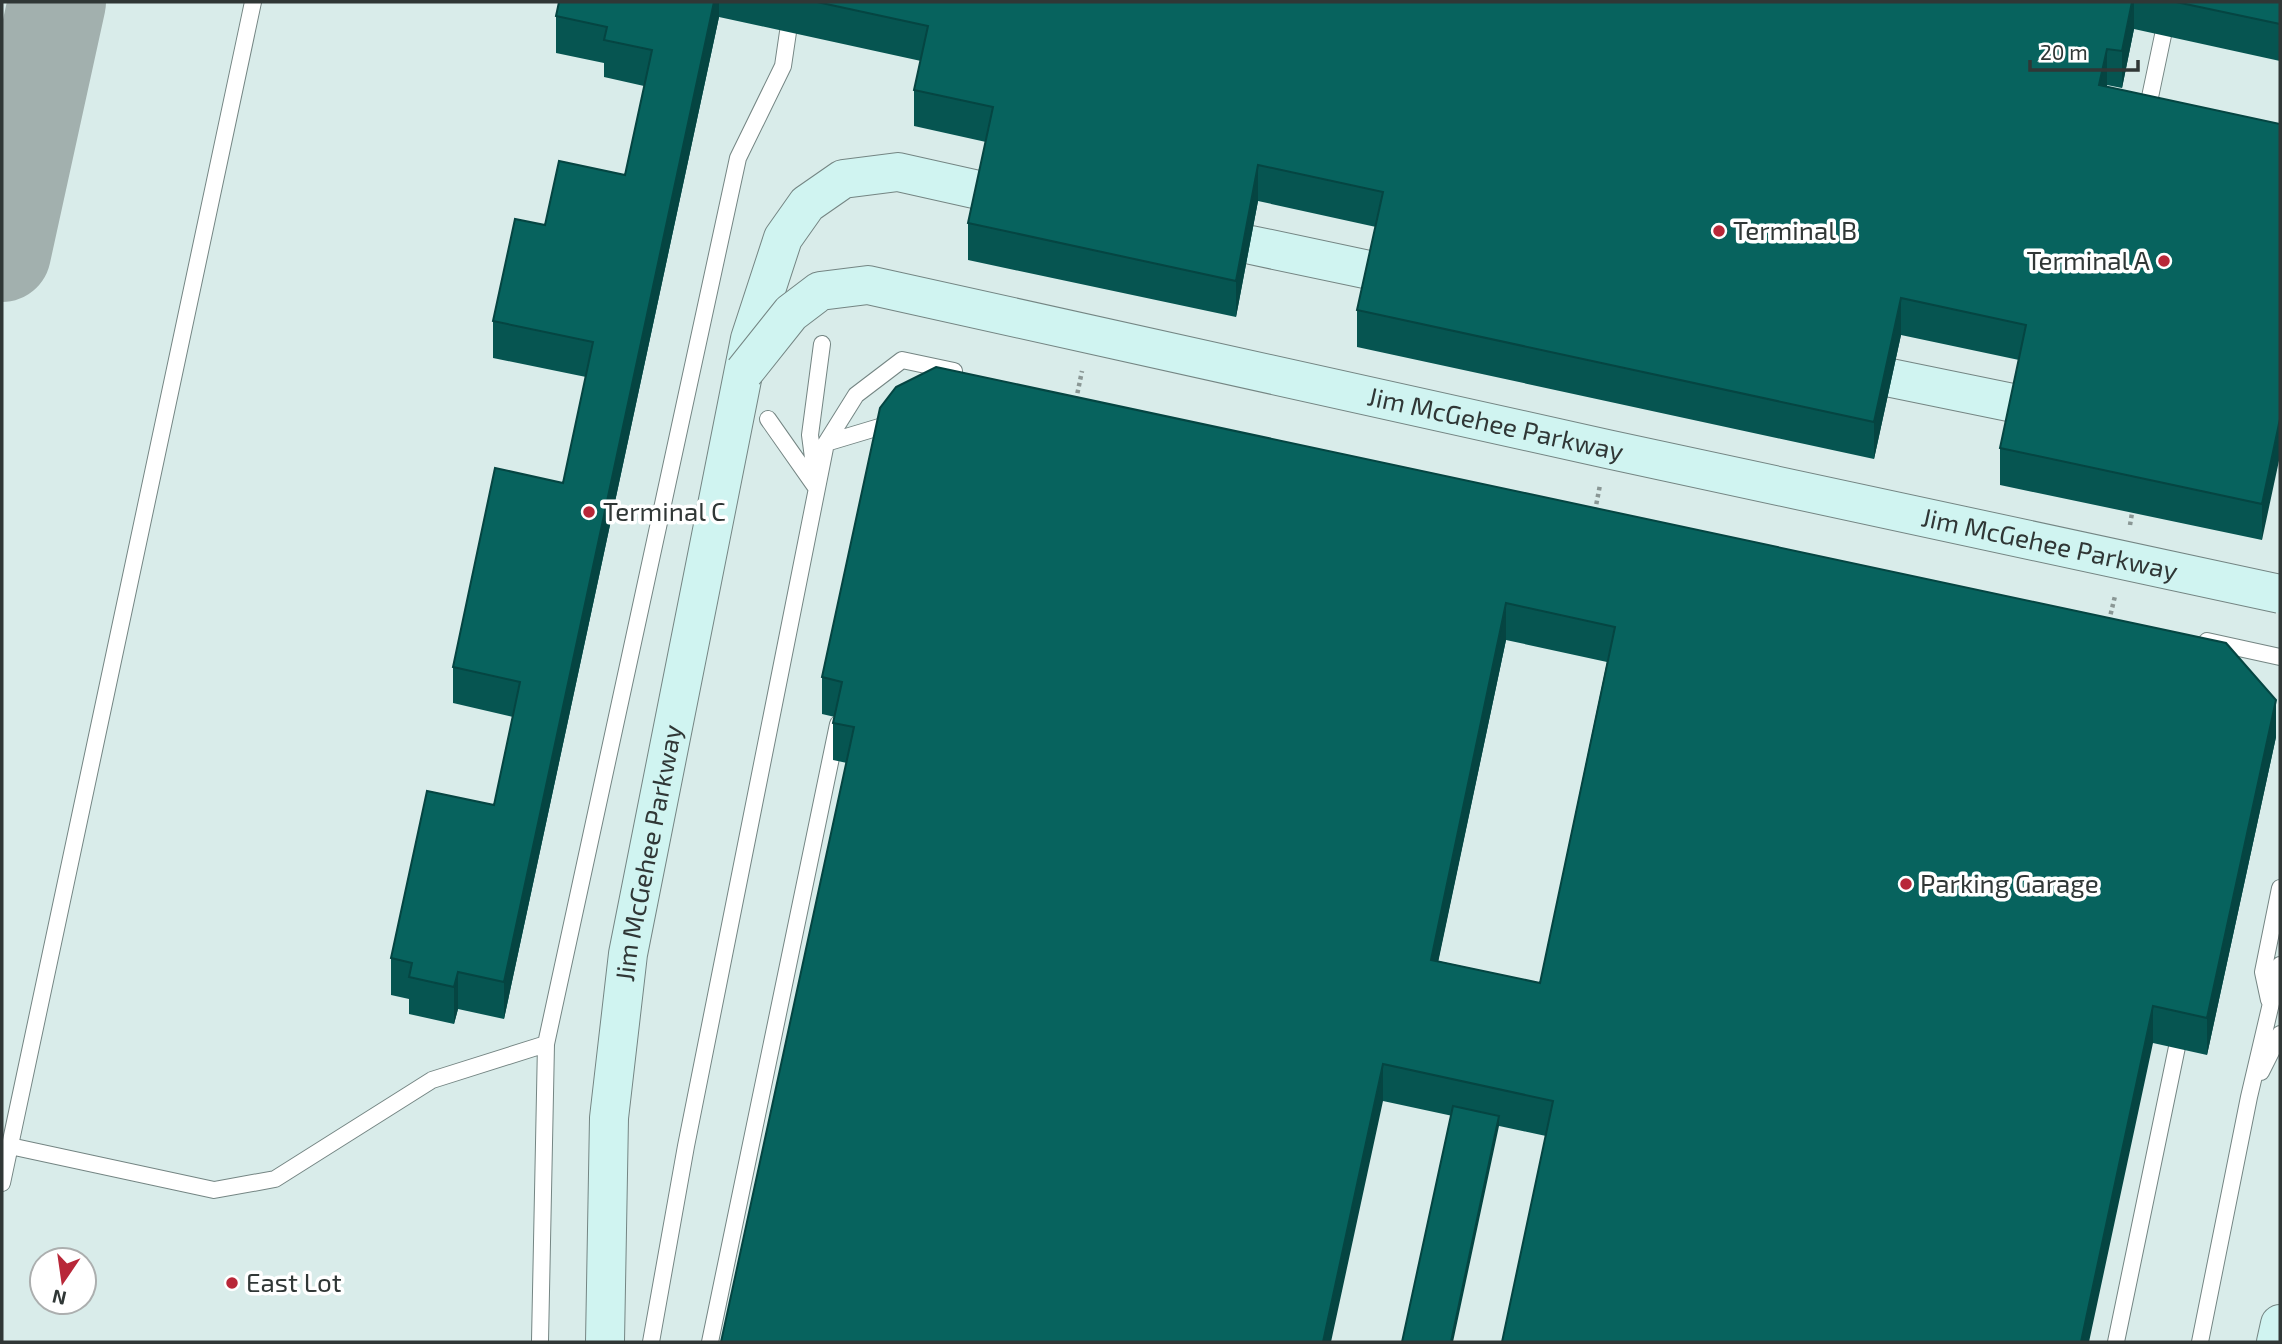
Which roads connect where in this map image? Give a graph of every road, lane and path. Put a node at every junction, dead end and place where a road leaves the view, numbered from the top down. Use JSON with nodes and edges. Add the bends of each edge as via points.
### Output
{"nodes":[{"id":1,"x":253,"y":2,"type":"edge"},
{"id":2,"x":2170,"y":2,"type":"edge"},
{"id":3,"x":788,"y":32,"type":"dead end"},
{"id":4,"x":2145,"y":122,"type":"edge"},
{"id":5,"x":983,"y":191,"type":"edge"},
{"id":6,"x":1251,"y":245,"type":"edge"},
{"id":7,"x":1374,"y":271,"type":"edge"},
{"id":8,"x":822,"y":344,"type":"dead end"},
{"id":9,"x":744,"y":372,"type":"junction"},
{"id":10,"x":974,"y":376,"type":"edge"},
{"id":11,"x":1891,"y":378,"type":"edge"},
{"id":12,"x":2018,"y":404,"type":"edge"},
{"id":13,"x":768,"y":419,"type":"dead end"},
{"id":14,"x":893,"y":441,"type":"edge"},
{"id":15,"x":826,"y":443,"type":"junction"},
{"id":16,"x":817,"y":490,"type":"junction"},
{"id":17,"x":2280,"y":594,"type":"edge"},
{"id":18,"x":2185,"y":636,"type":"edge"},
{"id":19,"x":2280,"y":657,"type":"edge"},
{"id":20,"x":840,"y":712,"type":"edge"},
{"id":21,"x":2280,"y":888,"type":"edge"},
{"id":22,"x":2280,"y":965,"type":"edge"},
{"id":23,"x":2270,"y":1006,"type":"junction"},
{"id":24,"x":2191,"y":1015,"type":"edge"},
{"id":25,"x":2280,"y":1034,"type":"edge"},
{"id":26,"x":546,"y":1044,"type":"junction"},
{"id":27,"x":2249,"y":1097,"type":"junction"},
{"id":28,"x":10,"y":1146,"type":"junction"},
{"id":29,"x":2,"y":1183,"type":"edge"},
{"id":30,"x":2280,"y":1324,"type":"edge"},
{"id":31,"x":540,"y":1341,"type":"edge"},
{"id":32,"x":605,"y":1342,"type":"edge"},
{"id":33,"x":651,"y":1342,"type":"edge"},
{"id":34,"x":710,"y":1342,"type":"edge"},
{"id":35,"x":2116,"y":1342,"type":"edge"},
{"id":36,"x":2200,"y":1342,"type":"edge"},
{"id":37,"x":2276,"y":1342,"type":"edge"}],
"edges":[{"from":1,"to":28,"type":"lane"},
{"from":2,"to":4,"type":"lane"},
{"from":3,"to":26,"type":"lane","via":[[783,66],[738,158]]},
{"from":5,"to":9,"type":"main road","name":"Jim McGehee Parkway","via":[[898,172],[843,179],[807,204],[783,238]]},
{"from":6,"to":7,"type":"main road"},
{"from":8,"to":16,"type":"lane","via":[[810,435]]},
{"from":9,"to":17,"type":"main road","name":"Jim McGehee Parkway","bridge":true,"via":[[791,313],[820,291],[868,285]]},
{"from":9,"to":32,"type":"main road","name":"Jim McGehee Parkway","via":[[628,954],[609,1118]]},
{"from":10,"to":15,"type":"lane","via":[[902,360],[856,395]]},
{"from":11,"to":12,"type":"main road"},
{"from":13,"to":16,"type":"lane"},
{"from":14,"to":15,"type":"lane","via":[[896,428],[905,425]]},
{"from":15,"to":16,"type":"lane"},
{"from":16,"to":33,"type":"lane","via":[[688,1132]]},
{"from":18,"to":19,"type":"lane"},
{"from":20,"to":34,"type":"lane"},
{"from":21,"to":23,"type":"lane","via":[[2263,972]]},
{"from":22,"to":23,"type":"lane"},
{"from":23,"to":27,"type":"lane"},
{"from":24,"to":35,"type":"lane","via":[[2177,1047]]},
{"from":25,"to":27,"type":"lane"},
{"from":26,"to":28,"type":"lane","via":[[432,1080],[275,1180],[214,1190]]},
{"from":26,"to":31,"type":"lane"},
{"from":27,"to":36,"type":"lane"},
{"from":28,"to":29,"type":"lane"},
{"from":30,"to":37,"type":"main road"}]}
